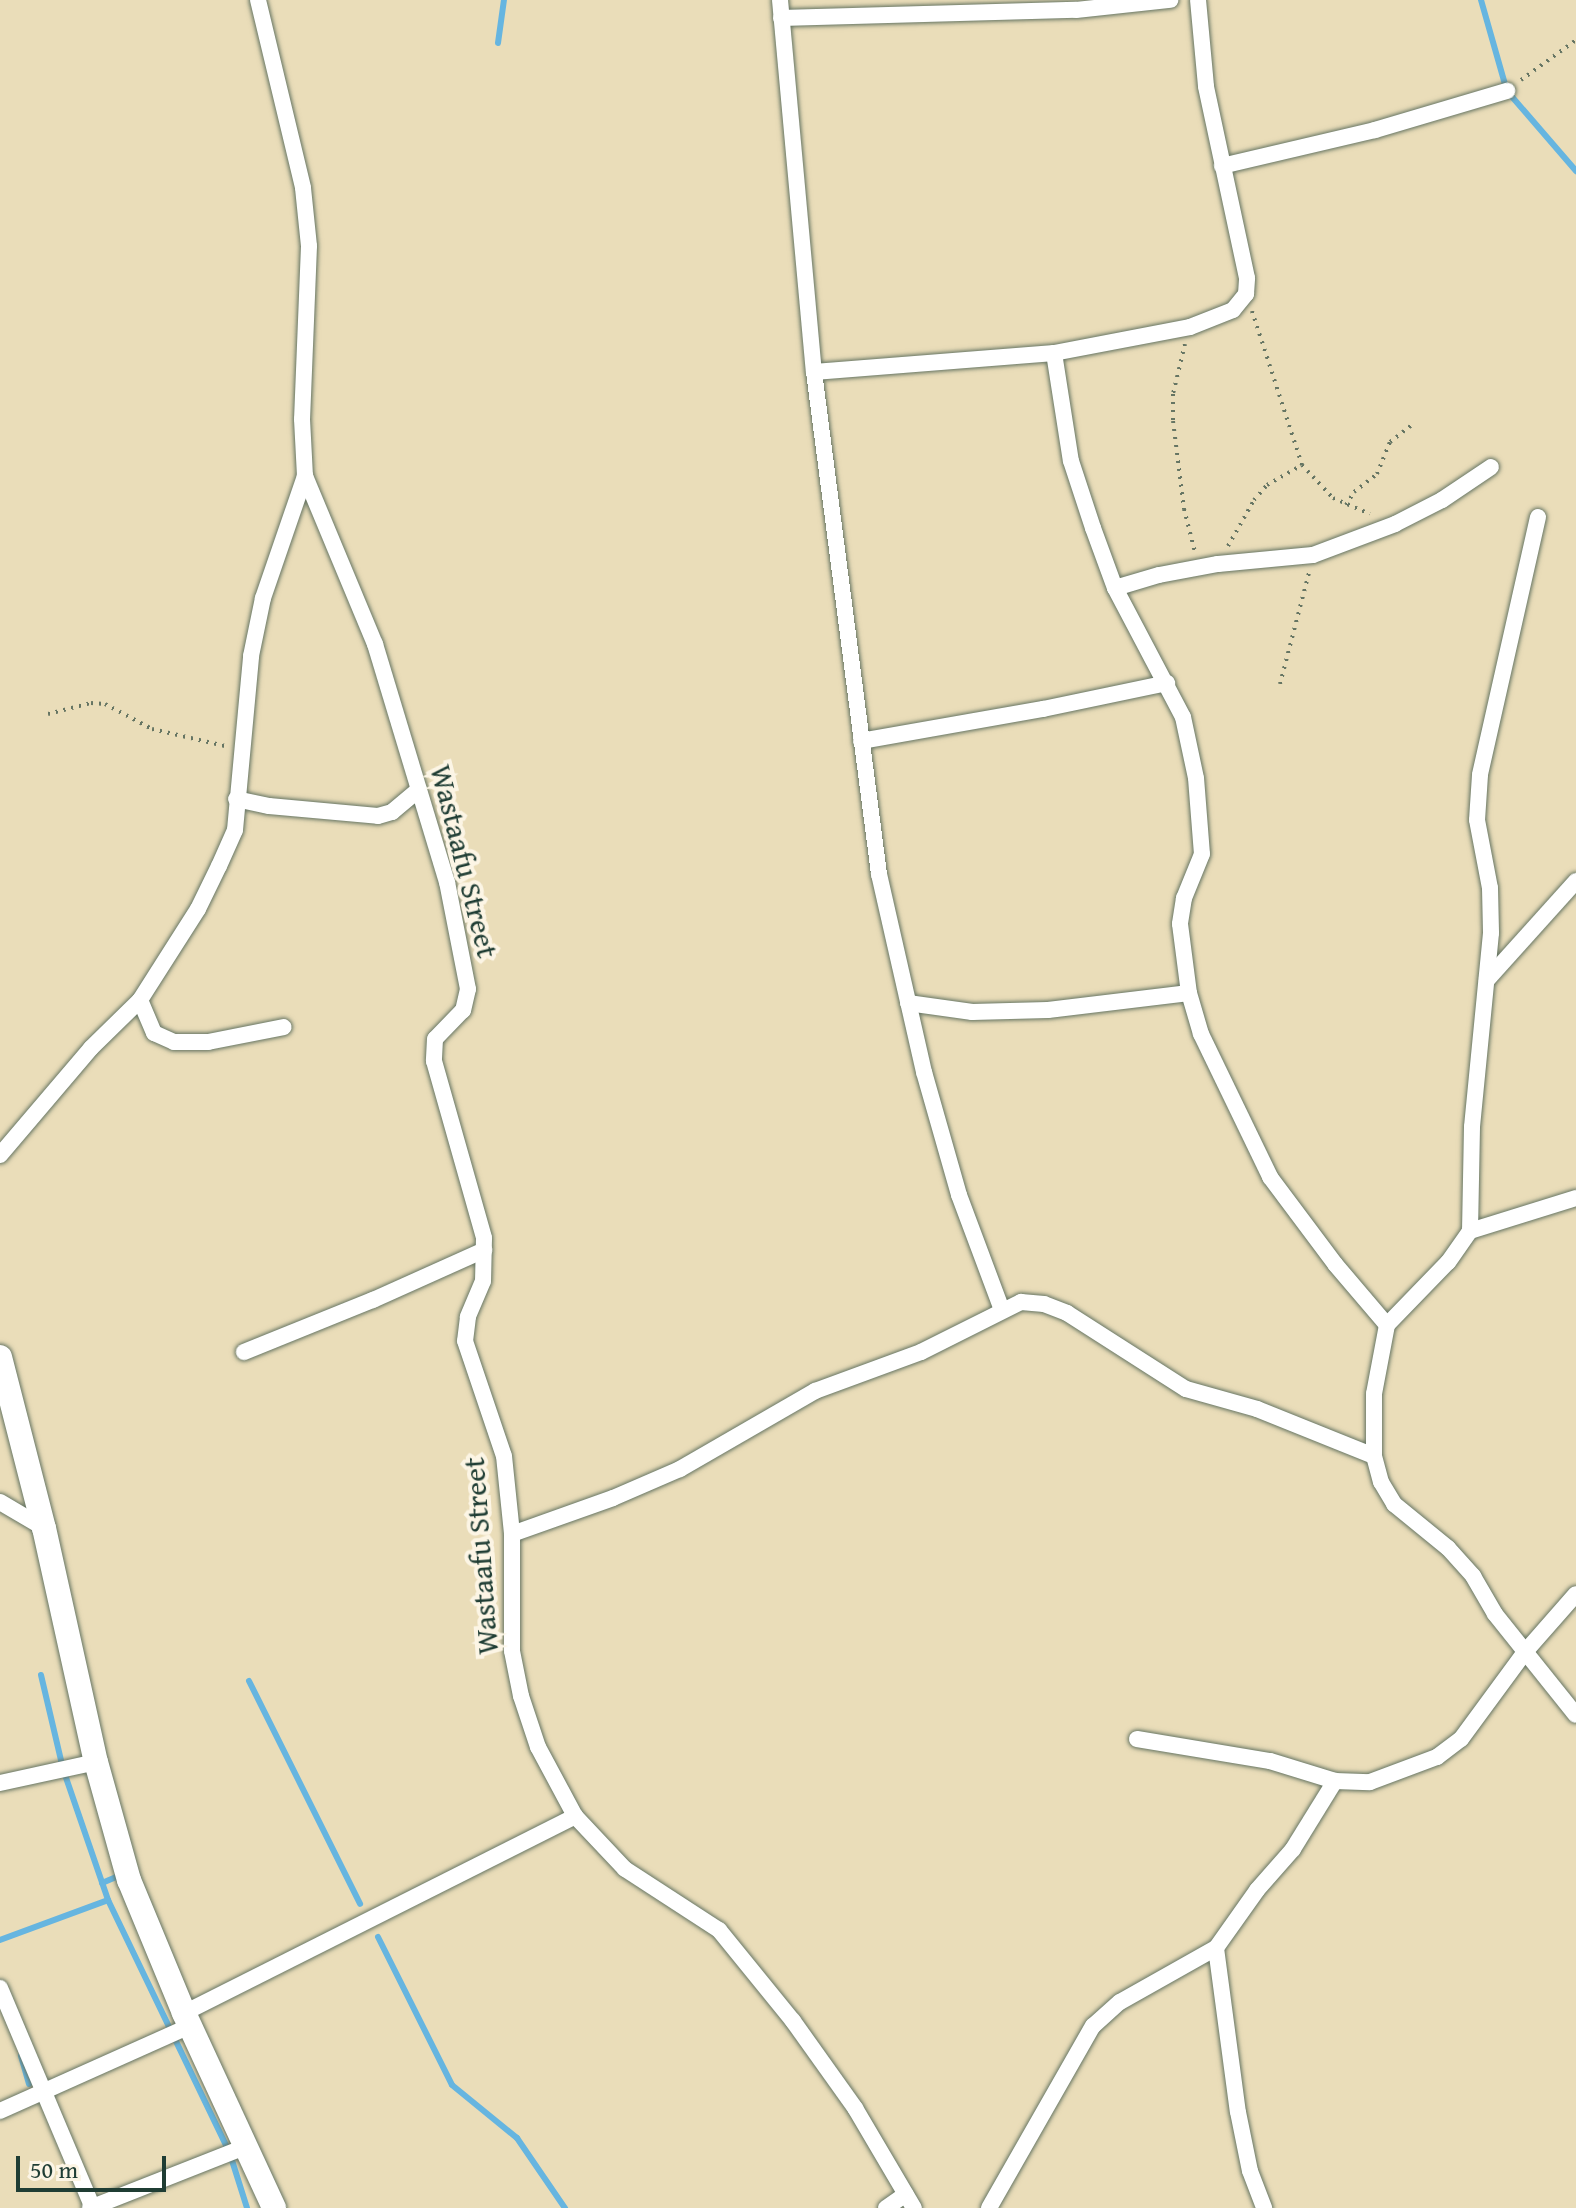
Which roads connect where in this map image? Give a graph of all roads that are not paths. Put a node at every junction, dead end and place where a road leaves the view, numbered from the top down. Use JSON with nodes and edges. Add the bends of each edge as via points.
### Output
{"nodes":[{"id":1,"x":258,"y":0,"type":"edge"},
{"id":2,"x":780,"y":0,"type":"edge"},
{"id":3,"x":1170,"y":0,"type":"edge"},
{"id":4,"x":1198,"y":0,"type":"edge"},
{"id":5,"x":781,"y":18,"type":"junction"},
{"id":6,"x":1507,"y":91,"type":"road end"},
{"id":7,"x":1222,"y":166,"type":"junction"},
{"id":8,"x":1054,"y":353,"type":"junction"},
{"id":9,"x":814,"y":372,"type":"junction"},
{"id":10,"x":1491,"y":467,"type":"dead end"},
{"id":11,"x":305,"y":476,"type":"junction"},
{"id":12,"x":1538,"y":517,"type":"dead end"},
{"id":13,"x":1115,"y":588,"type":"junction"},
{"id":14,"x":1167,"y":683,"type":"junction"},
{"id":15,"x":861,"y":741,"type":"junction"},
{"id":16,"x":419,"y":789,"type":"junction"},
{"id":17,"x":236,"y":799,"type":"junction"},
{"id":18,"x":1576,"y":881,"type":"edge"},
{"id":19,"x":1487,"y":980,"type":"junction"},
{"id":20,"x":1189,"y":993,"type":"junction"},
{"id":21,"x":140,"y":1000,"type":"junction"},
{"id":22,"x":908,"y":1003,"type":"junction"},
{"id":23,"x":284,"y":1027,"type":"dead end"},
{"id":24,"x":0,"y":1155,"type":"edge"},
{"id":25,"x":1576,"y":1198,"type":"edge"},
{"id":26,"x":1470,"y":1231,"type":"junction"},
{"id":27,"x":484,"y":1250,"type":"junction"},
{"id":28,"x":1002,"y":1310,"type":"junction"},
{"id":29,"x":1387,"y":1325,"type":"junction"},
{"id":30,"x":244,"y":1352,"type":"dead end"},
{"id":31,"x":0,"y":1357,"type":"edge"},
{"id":32,"x":1374,"y":1456,"type":"junction"},
{"id":33,"x":0,"y":1502,"type":"edge"},
{"id":34,"x":44,"y":1528,"type":"junction"},
{"id":35,"x":512,"y":1534,"type":"junction"},
{"id":36,"x":1576,"y":1594,"type":"edge"},
{"id":37,"x":1525,"y":1652,"type":"junction"},
{"id":38,"x":1576,"y":1715,"type":"edge"},
{"id":39,"x":1137,"y":1739,"type":"dead end"},
{"id":40,"x":96,"y":1762,"type":"junction"},
{"id":41,"x":1335,"y":1781,"type":"junction"},
{"id":42,"x":0,"y":1783,"type":"edge"},
{"id":43,"x":575,"y":1816,"type":"junction"},
{"id":44,"x":1216,"y":1948,"type":"junction"},
{"id":45,"x":0,"y":1988,"type":"edge"},
{"id":46,"x":187,"y":2020,"type":"junction"},
{"id":47,"x":44,"y":2090,"type":"junction"},
{"id":48,"x":0,"y":2111,"type":"edge"},
{"id":49,"x":247,"y":2146,"type":"junction"},
{"id":50,"x":910,"y":2201,"type":"edge"},
{"id":51,"x":92,"y":2208,"type":"edge"},
{"id":52,"x":274,"y":2208,"type":"edge"},
{"id":53,"x":886,"y":2208,"type":"edge"},
{"id":54,"x":989,"y":2208,"type":"edge"},
{"id":55,"x":1264,"y":2208,"type":"edge"}],
"edges":[{"from":1,"to":11,"type":"street","name":"Wastaafu Street","via":[[305,203]]},
{"from":2,"to":5,"type":"street"},
{"from":3,"to":5,"type":"street","via":[[1076,10]]},
{"from":4,"to":7,"type":"street","via":[[1206,86]]},
{"from":5,"to":9,"type":"street"},
{"from":6,"to":7,"type":"street","via":[[1375,130]]},
{"from":7,"to":8,"type":"street","via":[[1247,278],[1246,294],[1233,310],[1190,327]]},
{"from":8,"to":9,"type":"street"},
{"from":8,"to":13,"type":"street","via":[[1071,461]]},
{"from":9,"to":15,"type":"street"},
{"from":10,"to":13,"type":"street","via":[[1395,524],[1313,555],[1218,564]]},
{"from":11,"to":16,"type":"street","name":"Wastaafu Street","via":[[375,644]]},
{"from":11,"to":17,"type":"street","via":[[263,598],[251,656]]},
{"from":12,"to":19,"type":"street","via":[[1480,775],[1477,820],[1490,888]]},
{"from":13,"to":14,"type":"street"},
{"from":14,"to":15,"type":"street"},
{"from":14,"to":20,"type":"street","via":[[1183,717],[1196,778],[1202,854],[1180,924]]},
{"from":15,"to":22,"type":"street","via":[[879,874]]},
{"from":16,"to":17,"type":"street","via":[[392,812],[378,816]]},
{"from":16,"to":27,"type":"street","name":"Wastaafu Street","via":[[447,882],[468,989],[463,1010],[435,1039],[434,1061]]},
{"from":17,"to":21,"type":"street","via":[[235,830],[219,866]]},
{"from":18,"to":19,"type":"street"},
{"from":19,"to":26,"type":"street","via":[[1472,1127]]},
{"from":20,"to":22,"type":"street","via":[[1048,1010],[972,1012]]},
{"from":20,"to":29,"type":"street","via":[[1201,1034],[1257,1156],[1335,1264]]},
{"from":21,"to":23,"type":"street","via":[[154,1033],[174,1042],[208,1042]]},
{"from":21,"to":24,"type":"street","via":[[91,1048]]},
{"from":22,"to":28,"type":"street","via":[[959,1195]]},
{"from":25,"to":26,"type":"street"},
{"from":26,"to":29,"type":"street","via":[[1448,1262]]},
{"from":27,"to":30,"type":"street"},
{"from":27,"to":35,"type":"street","name":"Wastaafu Street","via":[[483,1281],[468,1317],[465,1341],[504,1456]]},
{"from":28,"to":32,"type":"street","via":[[1021,1302],[1067,1313],[1176,1385],[1257,1409]]},
{"from":28,"to":35,"type":"street","via":[[921,1352],[815,1391],[680,1469]]},
{"from":29,"to":32,"type":"street","via":[[1374,1394]]},
{"from":31,"to":34,"type":"main road"},
{"from":32,"to":37,"type":"street","via":[[1394,1504],[1473,1576]]},
{"from":33,"to":34,"type":"street"},
{"from":34,"to":40,"type":"main road"},
{"from":35,"to":43,"type":"street","name":"Wastaafu Street","via":[[512,1651],[521,1696],[538,1747]]},
{"from":36,"to":37,"type":"street"},
{"from":37,"to":38,"type":"street"},
{"from":37,"to":41,"type":"street","via":[[1461,1739],[1437,1757],[1370,1782]]},
{"from":39,"to":41,"type":"street","via":[[1270,1761]]},
{"from":40,"to":42,"type":"street"},
{"from":40,"to":46,"type":"main road","via":[[129,1880]]},
{"from":41,"to":44,"type":"street","via":[[1293,1849]]},
{"from":43,"to":46,"type":"street"},
{"from":43,"to":50,"type":"street","name":"Wastaafu Street","via":[[625,1869],[719,1930],[855,2108]]},
{"from":44,"to":54,"type":"street","via":[[1120,2002],[1093,2026]]},
{"from":44,"to":55,"type":"street","via":[[1238,2112]]},
{"from":45,"to":47,"type":"street"},
{"from":46,"to":47,"type":"street"},
{"from":46,"to":49,"type":"main road"},
{"from":47,"to":48,"type":"street"},
{"from":47,"to":51,"type":"street"},
{"from":49,"to":51,"type":"street"},
{"from":49,"to":52,"type":"main road"},
{"from":50,"to":53,"type":"street"}]}
